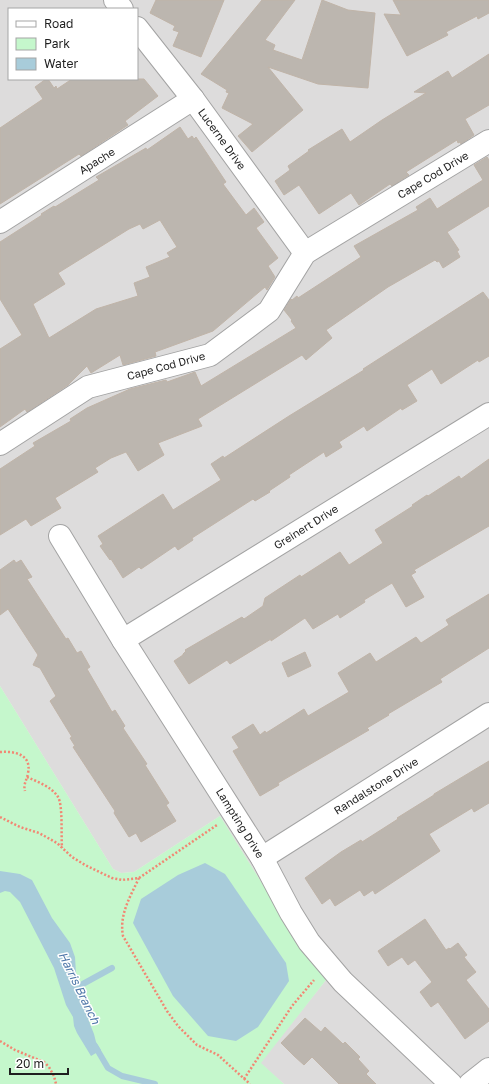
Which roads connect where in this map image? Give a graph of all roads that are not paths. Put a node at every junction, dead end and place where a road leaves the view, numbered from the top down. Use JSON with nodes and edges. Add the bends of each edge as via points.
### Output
{"nodes":[{"id":1,"x":115,"y":0,"type":"edge"},
{"id":2,"x":121,"y":8,"type":"edge"},
{"id":3,"x":138,"y":29,"type":"edge"},
{"id":4,"x":193,"y":99,"type":"junction"},
{"id":5,"x":489,"y":141,"type":"edge"},
{"id":6,"x":0,"y":222,"type":"edge"},
{"id":7,"x":305,"y":253,"type":"junction"},
{"id":8,"x":489,"y":414,"type":"edge"},
{"id":9,"x":0,"y":444,"type":"edge"},
{"id":10,"x":60,"y":536,"type":"dead end"},
{"id":11,"x":123,"y":640,"type":"junction"},
{"id":12,"x":489,"y":714,"type":"edge"},
{"id":13,"x":262,"y":858,"type":"junction"},
{"id":14,"x":489,"y":1069,"type":"edge"},
{"id":15,"x":451,"y":1084,"type":"edge"},
{"id":16,"x":470,"y":1084,"type":"edge"}],
"edges":[{"from":1,"to":2,"type":"street"},
{"from":3,"to":4,"type":"street","name":"Lucerne Drive"},
{"from":4,"to":6,"type":"street","name":"Apache"},
{"from":4,"to":7,"type":"street","name":"Lucerne Drive"},
{"from":5,"to":7,"type":"street","name":"Cape Cod Drive"},
{"from":7,"to":9,"type":"street","name":"Cape Cod Drive","via":[[269,311],[210,355],[88,387]]},
{"from":8,"to":11,"type":"street","name":"Greinert Drive"},
{"from":10,"to":11,"type":"street","name":"Lampting Drive"},
{"from":11,"to":13,"type":"street","name":"Lampting Drive"},
{"from":12,"to":13,"type":"street","name":"Randalstone Drive"},
{"from":13,"to":15,"type":"street","name":"Lampting Drive","via":[[309,942],[343,982]]},
{"from":14,"to":16,"type":"street"}]}
